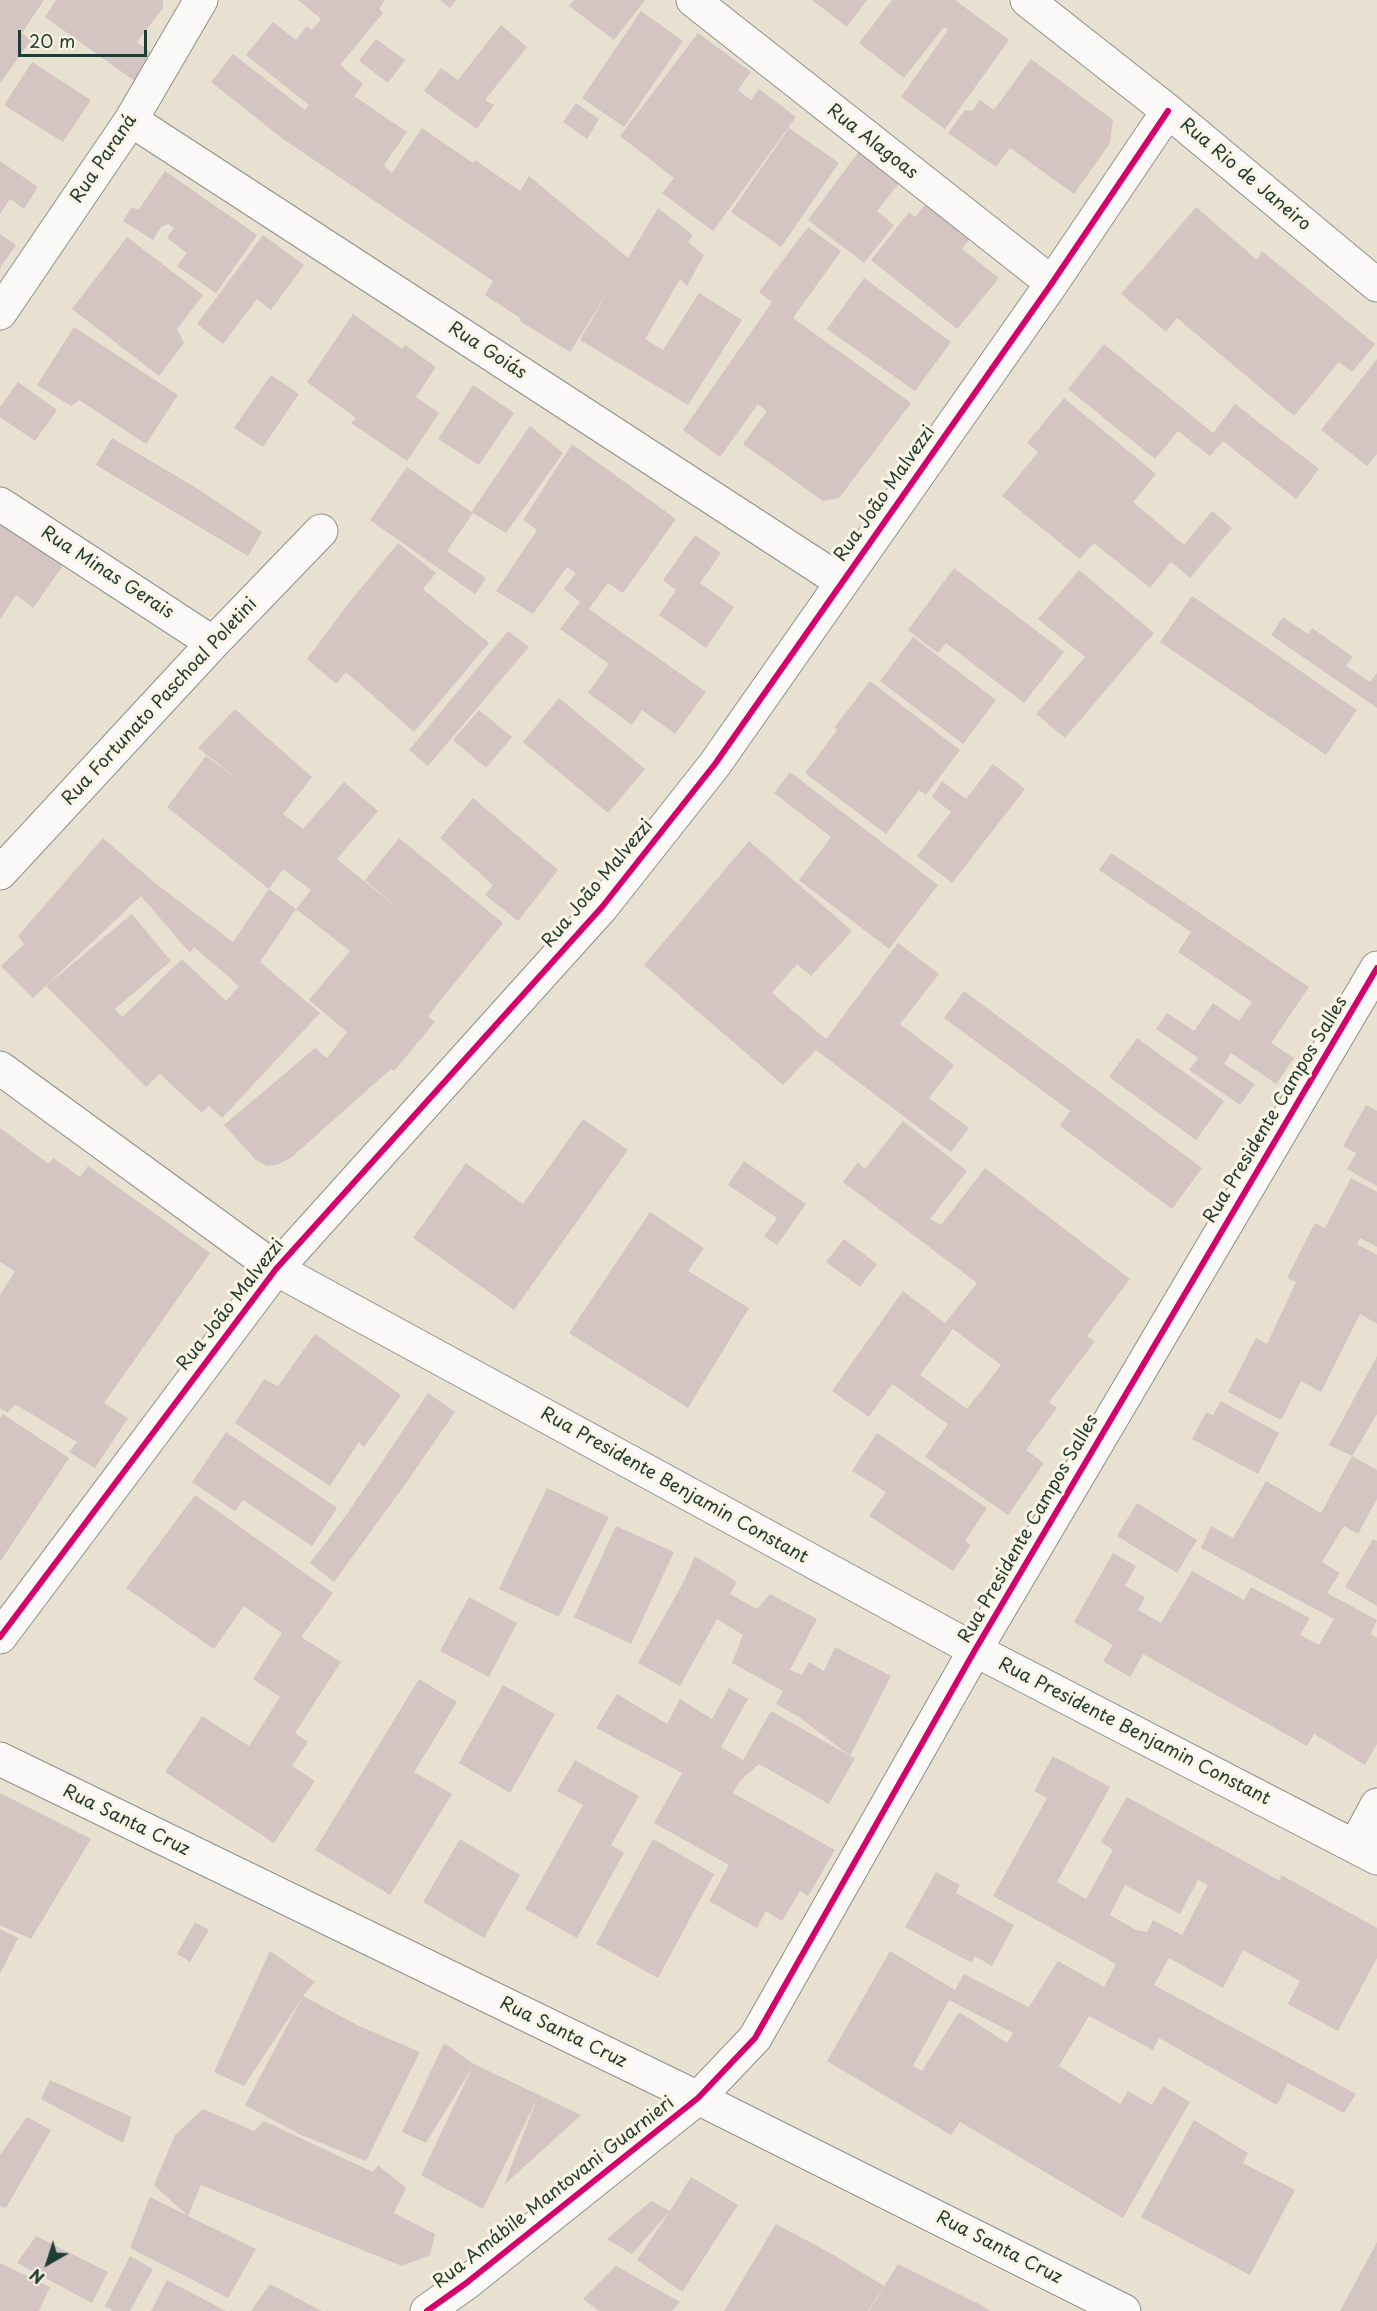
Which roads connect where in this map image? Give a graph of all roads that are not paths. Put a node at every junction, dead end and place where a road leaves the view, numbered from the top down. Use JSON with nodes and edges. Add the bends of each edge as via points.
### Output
{"nodes":[{"id":1,"x":201,"y":0,"type":"edge"},
{"id":2,"x":693,"y":0,"type":"edge"},
{"id":3,"x":1027,"y":0,"type":"edge"},
{"id":4,"x":1168,"y":111,"type":"junction"},
{"id":5,"x":131,"y":120,"type":"junction"},
{"id":6,"x":1052,"y":283,"type":"junction"},
{"id":7,"x":1377,"y":285,"type":"edge"},
{"id":8,"x":0,"y":313,"type":"edge"},
{"id":9,"x":0,"y":504,"type":"edge"},
{"id":10,"x":321,"y":531,"type":"dead end"},
{"id":11,"x":842,"y":582,"type":"junction"},
{"id":12,"x":213,"y":643,"type":"junction"},
{"id":13,"x":0,"y":873,"type":"edge"},
{"id":14,"x":1377,"y":968,"type":"edge"},
{"id":15,"x":0,"y":1068,"type":"edge"},
{"id":16,"x":276,"y":1269,"type":"junction"},
{"id":17,"x":0,"y":1637,"type":"edge"},
{"id":18,"x":975,"y":1650,"type":"junction"},
{"id":19,"x":0,"y":1759,"type":"edge"},
{"id":20,"x":1377,"y":1805,"type":"edge"},
{"id":21,"x":1366,"y":1852,"type":"edge"},
{"id":22,"x":698,"y":2098,"type":"junction"},
{"id":23,"x":427,"y":2311,"type":"edge"},
{"id":24,"x":1124,"y":2311,"type":"edge"}],
"edges":[{"from":1,"to":5,"type":"street","name":"Rua Paraná"},
{"from":2,"to":6,"type":"street","name":"Rua Alagoas"},
{"from":3,"to":4,"type":"street","name":"Rua Rio de Janeiro"},
{"from":4,"to":6,"type":"street","name":"Rua João Malvezzi"},
{"from":4,"to":7,"type":"street","name":"Rua Rio de Janeiro"},
{"from":5,"to":8,"type":"street","name":"Rua Paraná"},
{"from":5,"to":11,"type":"street","name":"Rua Goiás"},
{"from":6,"to":11,"type":"street","name":"Rua João Malvezzi"},
{"from":9,"to":12,"type":"street","name":"Rua Minas Gerais"},
{"from":10,"to":12,"type":"street","name":"Rua Fortunato Paschoal Poletini"},
{"from":11,"to":16,"type":"street","name":"Rua João Malvezzi","via":[[715,764],[602,907]]},
{"from":12,"to":13,"type":"street","name":"Rua Fortunato Paschoal Poletini"},
{"from":14,"to":18,"type":"street","name":"Rua Presidente Campos Salles"},
{"from":15,"to":16,"type":"street","name":"Rua Presidente Benjamin Constant"},
{"from":16,"to":17,"type":"street","name":"Rua João Malvezzi"},
{"from":16,"to":18,"type":"street","name":"Rua Presidente Benjamin Constant"},
{"from":18,"to":21,"type":"street","name":"Rua Presidente Benjamin Constant"},
{"from":18,"to":22,"type":"street","name":"Rua Presidente Campos Salles","via":[[754,2038]]},
{"from":19,"to":22,"type":"street","name":"Rua Santa Cruz"},
{"from":20,"to":21,"type":"street"},
{"from":22,"to":23,"type":"street","name":"Rua Amábile Mantovani Guarnieri"},
{"from":22,"to":24,"type":"street","name":"Rua Santa Cruz"}]}
